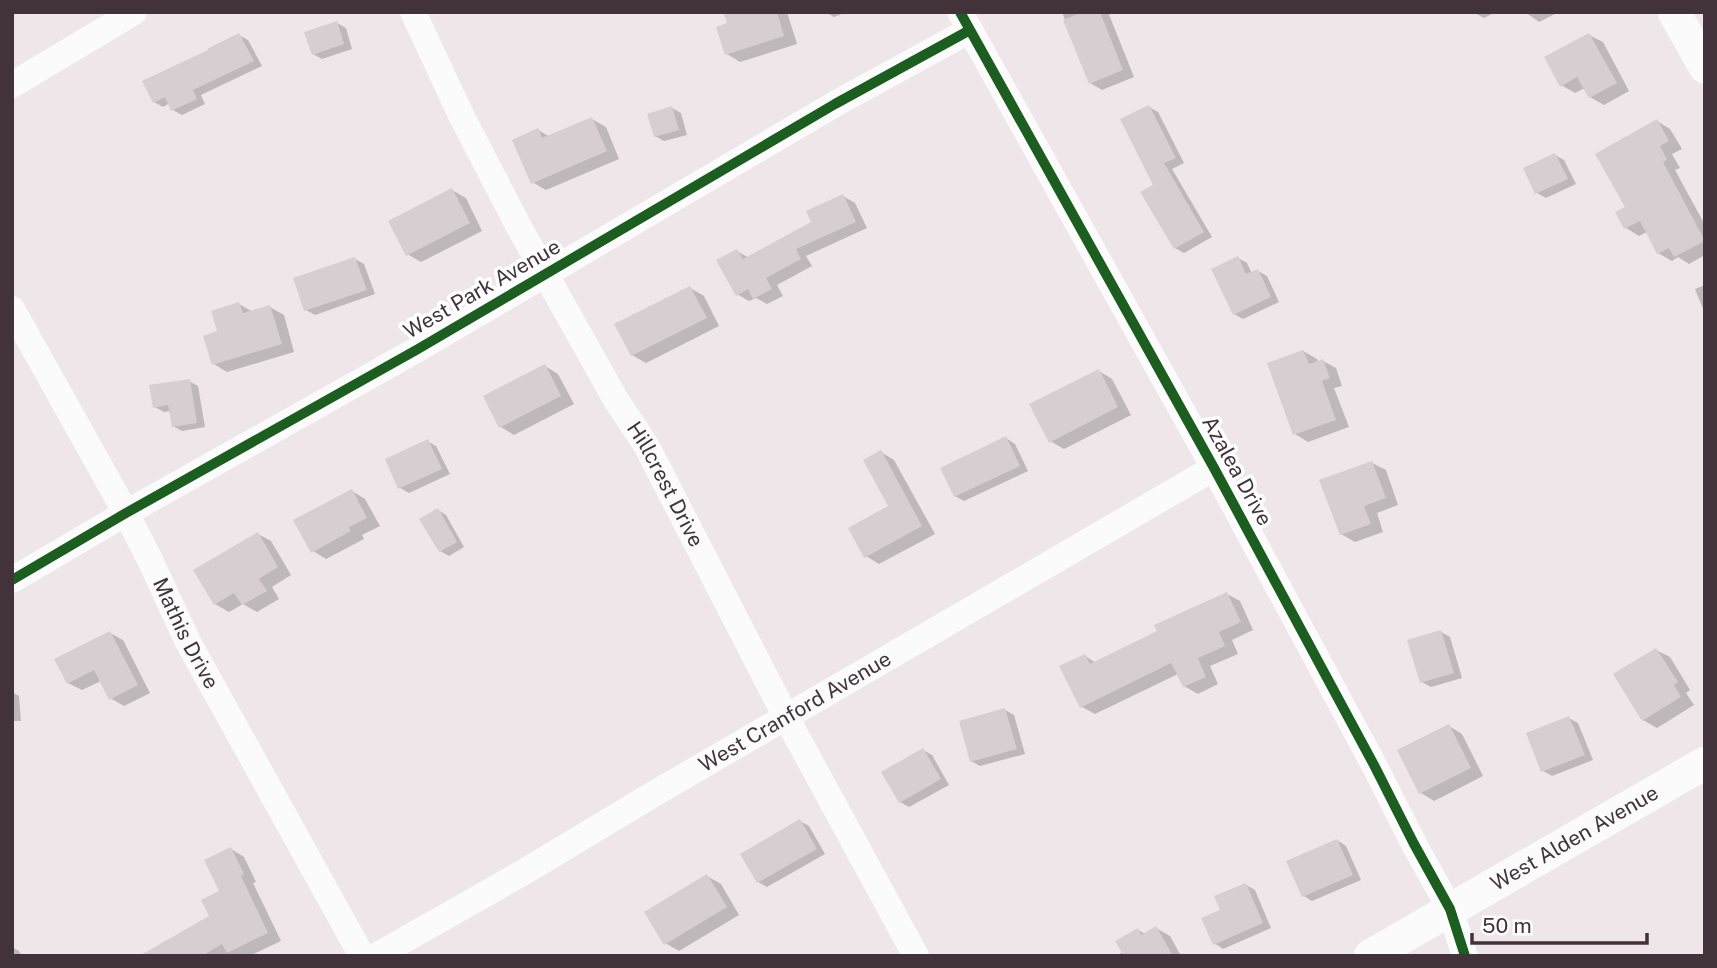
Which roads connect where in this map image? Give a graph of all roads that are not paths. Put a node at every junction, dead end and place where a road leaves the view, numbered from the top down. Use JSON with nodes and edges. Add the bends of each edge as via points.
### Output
{"nodes":[{"id":1,"x":134,"y":12,"type":"edge"},
{"id":2,"x":413,"y":12,"type":"edge"},
{"id":3,"x":1674,"y":12,"type":"edge"},
{"id":4,"x":965,"y":21,"type":"edge"},
{"id":5,"x":1705,"y":67,"type":"edge"},
{"id":6,"x":12,"y":85,"type":"edge"},
{"id":7,"x":547,"y":274,"type":"junction"},
{"id":8,"x":12,"y":309,"type":"edge"},
{"id":9,"x":1214,"y":468,"type":"junction"},
{"id":10,"x":125,"y":513,"type":"junction"},
{"id":11,"x":12,"y":580,"type":"edge"},
{"id":12,"x":786,"y":717,"type":"junction"},
{"id":13,"x":1705,"y":763,"type":"edge"},
{"id":14,"x":1450,"y":909,"type":"junction"},
{"id":15,"x":362,"y":956,"type":"edge"},
{"id":16,"x":376,"y":956,"type":"edge"},
{"id":17,"x":916,"y":956,"type":"edge"},
{"id":18,"x":1370,"y":956,"type":"edge"},
{"id":19,"x":1465,"y":956,"type":"edge"}],
"edges":[{"from":1,"to":6,"type":"street"},
{"from":2,"to":7,"type":"street","name":"Hillcrest Drive","via":[[461,115]]},
{"from":3,"to":5,"type":"street"},
{"from":4,"to":7,"type":"street","name":"West Park Avenue","via":[[835,104]]},
{"from":4,"to":9,"type":"street","name":"Azalea Drive"},
{"from":7,"to":10,"type":"street","name":"West Park Avenue"},
{"from":7,"to":12,"type":"street","name":"Hillcrest Drive","via":[[646,446]]},
{"from":8,"to":10,"type":"street","name":"Mathis Drive"},
{"from":9,"to":12,"type":"street","name":"West Cranford Avenue"},
{"from":9,"to":14,"type":"street","name":"Azalea Drive"},
{"from":10,"to":11,"type":"street","name":"West Park Avenue"},
{"from":10,"to":15,"type":"street","name":"Mathis Drive","via":[[188,642]]},
{"from":12,"to":16,"type":"street","name":"West Cranford Avenue"},
{"from":12,"to":17,"type":"street","name":"Hillcrest Drive"},
{"from":13,"to":14,"type":"street","name":"West Alden Avenue"},
{"from":14,"to":18,"type":"street","name":"West Alden Avenue"},
{"from":14,"to":19,"type":"street","name":"Azalea Drive"}]}
